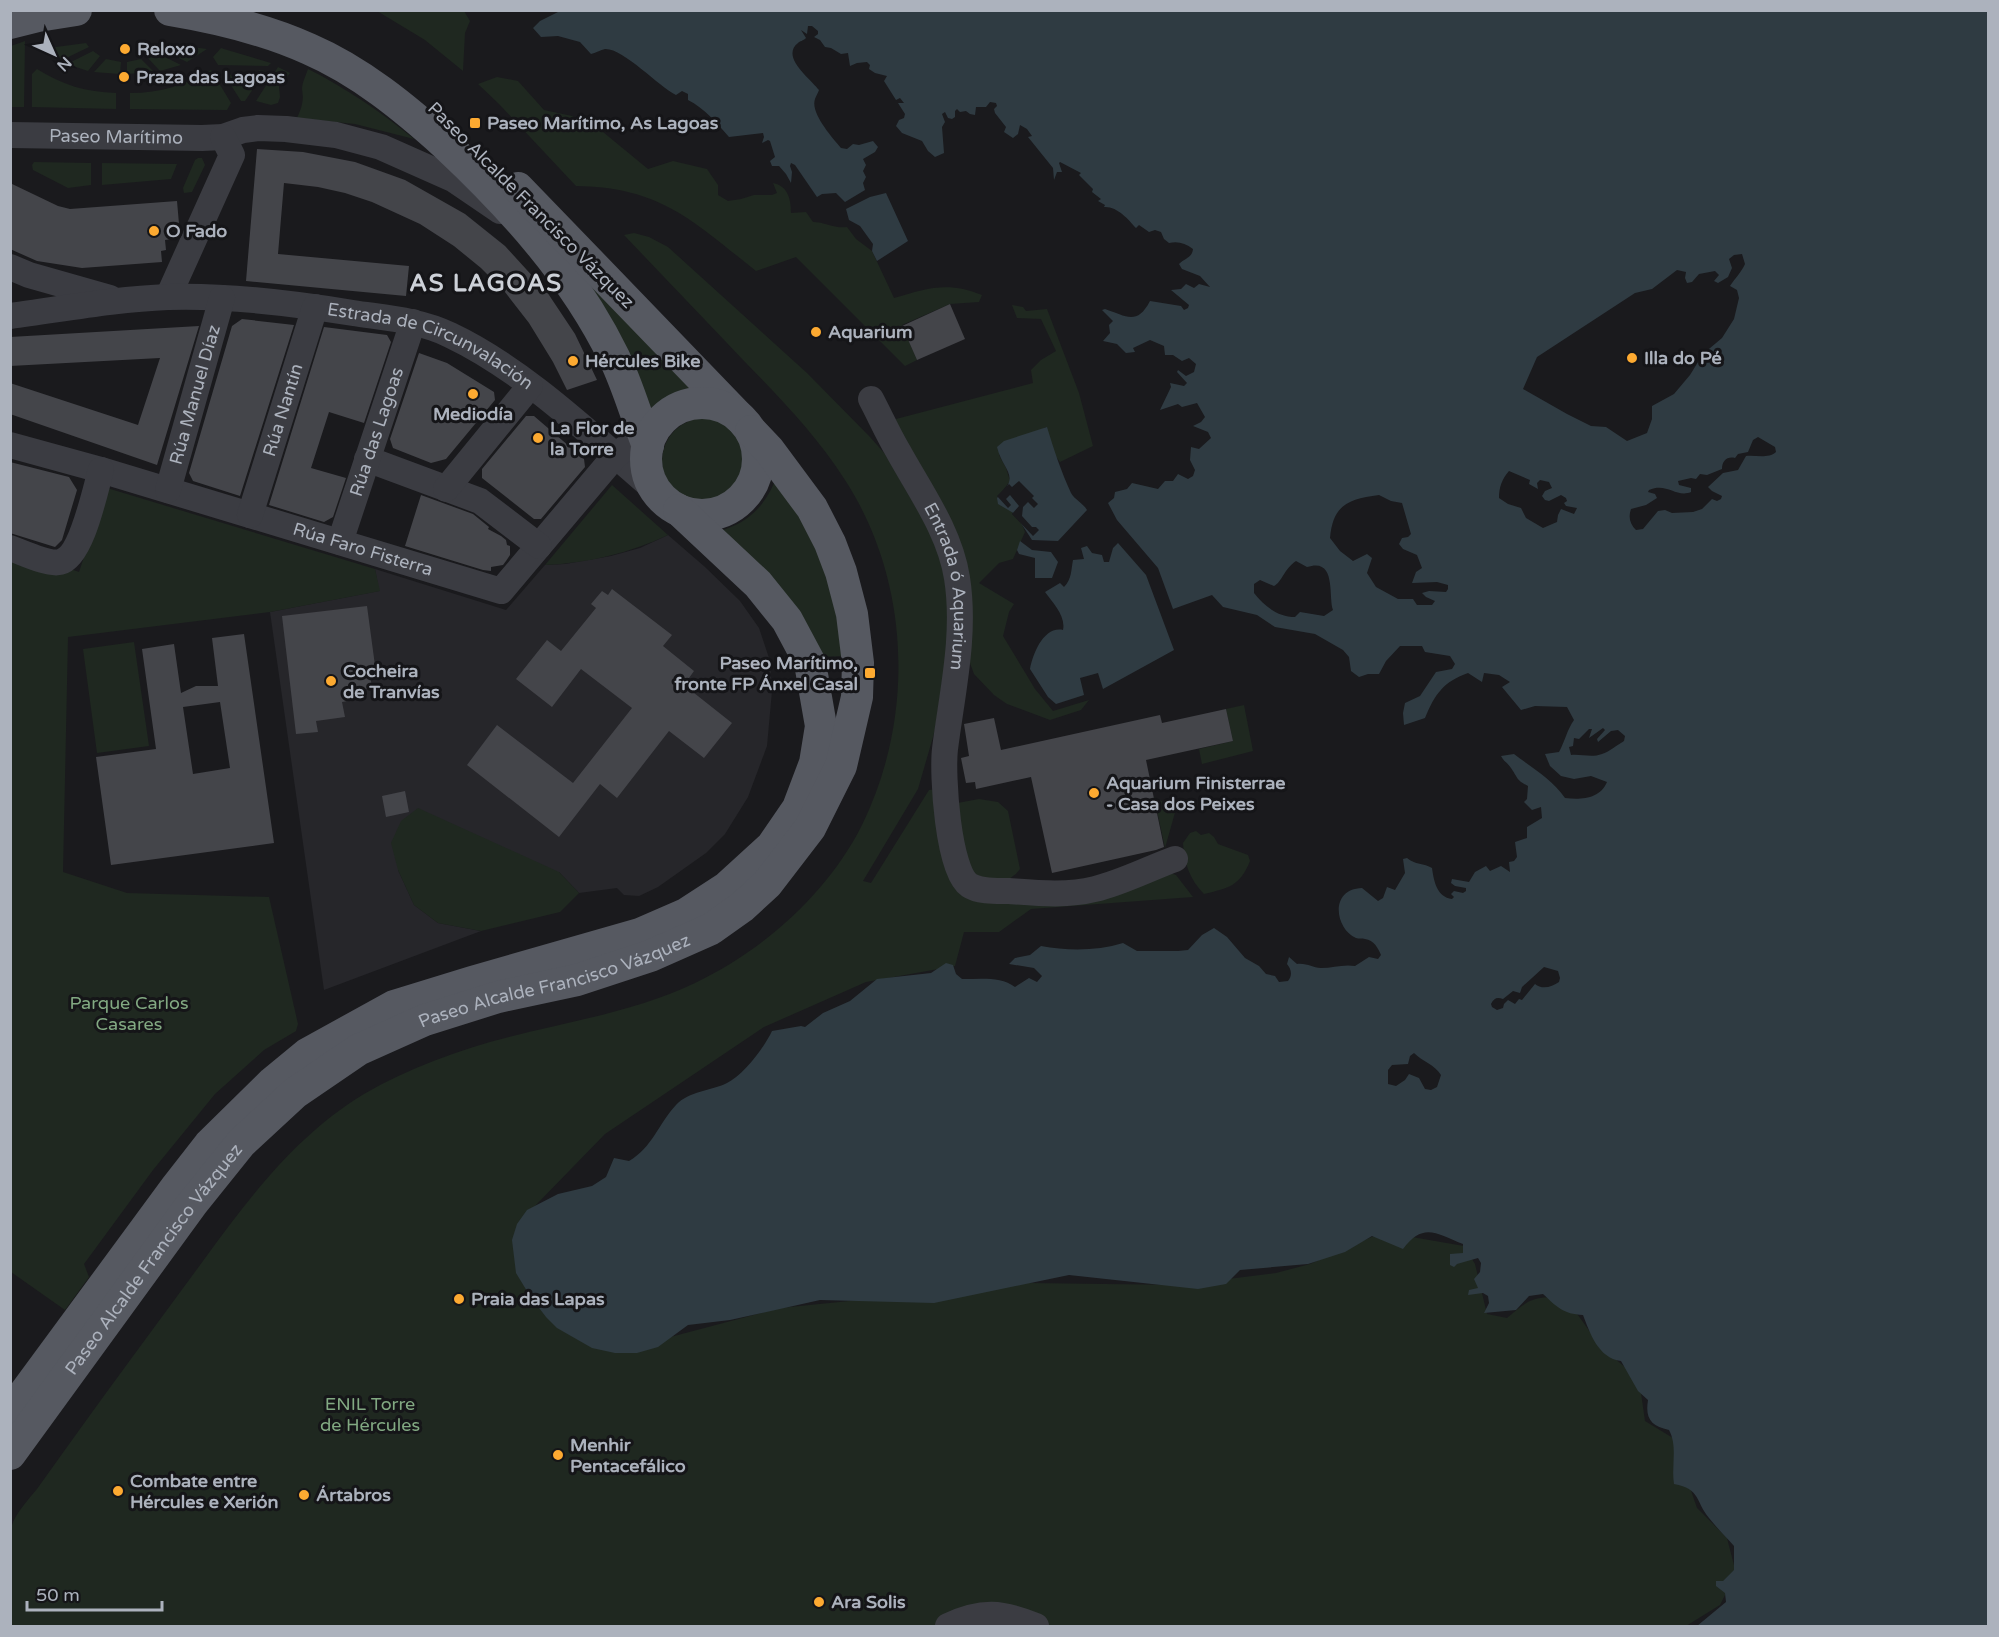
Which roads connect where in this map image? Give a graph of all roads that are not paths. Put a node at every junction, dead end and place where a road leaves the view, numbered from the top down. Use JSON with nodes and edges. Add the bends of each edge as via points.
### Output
{"nodes":[{"id":1,"x":76,"y":10,"type":"edge"},
{"id":2,"x":170,"y":10,"type":"edge"},
{"id":3,"x":264,"y":10,"type":"edge"},
{"id":4,"x":10,"y":23,"type":"edge"},
{"id":5,"x":10,"y":135,"type":"edge"},
{"id":6,"x":224,"y":137,"type":"junction"},
{"id":7,"x":530,"y":231,"type":"junction"},
{"id":8,"x":10,"y":267,"type":"edge"},
{"id":9,"x":168,"y":297,"type":"junction"},
{"id":10,"x":222,"y":298,"type":"junction"},
{"id":11,"x":122,"y":301,"type":"junction"},
{"id":12,"x":315,"y":307,"type":"junction"},
{"id":13,"x":10,"y":316,"type":"edge"},
{"id":14,"x":413,"y":322,"type":"junction"},
{"id":15,"x":530,"y":386,"type":"junction"},
{"id":16,"x":871,"y":399,"type":"dead end"},
{"id":17,"x":746,"y":425,"type":"junction"},
{"id":18,"x":648,"y":437,"type":"junction"},
{"id":19,"x":10,"y":445,"type":"edge"},
{"id":20,"x":615,"y":456,"type":"junction"},
{"id":21,"x":367,"y":459,"type":"junction"},
{"id":22,"x":101,"y":470,"type":"junction"},
{"id":23,"x":446,"y":489,"type":"junction"},
{"id":24,"x":168,"y":490,"type":"junction"},
{"id":25,"x":655,"y":490,"type":"junction"},
{"id":26,"x":678,"y":510,"type":"junction"},
{"id":27,"x":250,"y":515,"type":"junction"},
{"id":28,"x":340,"y":542,"type":"junction"},
{"id":29,"x":539,"y":546,"type":"junction"},
{"id":30,"x":10,"y":548,"type":"edge"},
{"id":31,"x":1175,"y":859,"type":"dead end"},
{"id":32,"x":10,"y":1413,"type":"edge"},
{"id":33,"x":10,"y":1454,"type":"edge"},
{"id":34,"x":948,"y":1626,"type":"edge"},
{"id":35,"x":1036,"y":1626,"type":"edge"}],
"edges":[{"from":1,"to":4,"type":"main road"},
{"from":2,"to":7,"type":"main road","name":"Paseo Alcalde Francisco Vázquez","via":[[268,33],[311,49],[356,74],[432,133]]},
{"from":3,"to":17,"type":"main road","name":"Paseo Alcalde Francisco Vázquez","via":[[342,43],[425,100],[531,201]]},
{"from":5,"to":6,"type":"street","name":"Paseo Marítimo"},
{"from":6,"to":7,"type":"street","name":"Paseo Alcalde Francisco Vázquez","via":[[243,130],[286,129],[336,135],[381,147],[453,179]]},
{"from":6,"to":9,"type":"street","via":[[232,155]]},
{"from":7,"to":18,"type":"main road","name":"Paseo Alcalde Francisco Vázquez","via":[[573,286],[614,357]]},
{"from":8,"to":11,"type":"street"},
{"from":9,"to":10,"type":"street","name":"Estrada de Circunvalación"},
{"from":9,"to":11,"type":"street","name":"Estrada de Circunvalación"},
{"from":10,"to":12,"type":"street","name":"Estrada de Circunvalación"},
{"from":10,"to":24,"type":"street","name":"Rúa Manuel Díaz"},
{"from":11,"to":13,"type":"street","name":"Estrada de Circunvalación"},
{"from":12,"to":14,"type":"street","name":"Estrada de Circunvalación"},
{"from":12,"to":27,"type":"street","name":"Rúa Nantín"},
{"from":14,"to":15,"type":"street","name":"Estrada de Circunvalación","via":[[448,334],[487,355]]},
{"from":14,"to":21,"type":"street","name":"Rúa das Lagoas"},
{"from":15,"to":20,"type":"street","name":"Estrada de Circunvalación"},
{"from":15,"to":23,"type":"street"},
{"from":16,"to":31,"type":"street","name":"Entrada ó Aquarium","via":[[944,537],[957,578],[957,668],[945,747],[944,787],[960,876],[970,886],[985,890],[1076,893]]},
{"from":17,"to":18,"type":"main road","via":[[727,409],[694,403],[665,417]]},
{"from":17,"to":26,"type":"main road","via":[[757,448],[758,465],[743,497],[713,514]]},
{"from":17,"to":33,"type":"main road","name":"Paseo Alcalde Francisco Vázquez","via":[[812,508],[841,572],[852,614],[858,663],[857,698],[841,766],[810,828],[767,884],[711,929],[650,957],[425,1020],[358,1050],[295,1093],[241,1143],[192,1204]]},
{"from":18,"to":20,"type":"street","name":"Rúa Faro Fisterra"},
{"from":18,"to":25,"type":"main road","via":[[646,461]]},
{"from":19,"to":22,"type":"street","name":"Rúa Faro Fisterra"},
{"from":20,"to":25,"type":"street","name":"Estrada de Circunvalación"},
{"from":20,"to":29,"type":"street","name":"Rúa Faro Fisterra"},
{"from":21,"to":23,"type":"street"},
{"from":21,"to":28,"type":"street","name":"Rúa das Lagoas"},
{"from":22,"to":24,"type":"street","name":"Rúa Faro Fisterra"},
{"from":22,"to":30,"type":"street","via":[[82,534],[68,559],[52,563]]},
{"from":23,"to":29,"type":"street","via":[[480,501]]},
{"from":24,"to":27,"type":"street","name":"Rúa Faro Fisterra"},
{"from":25,"to":26,"type":"main road"},
{"from":26,"to":32,"type":"main road","name":"Paseo Alcalde Francisco Vázquez","via":[[758,584],[787,621],[810,663],[821,726],[816,763],[798,808],[772,846],[726,888],[686,914],[640,934],[394,1006],[307,1054],[209,1145]]},
{"from":27,"to":28,"type":"street","name":"Rúa Faro Fisterra"},
{"from":28,"to":29,"type":"street","name":"Rúa Faro Fisterra","via":[[501,591]]},
{"from":34,"to":35,"type":"street","via":[[979,1614],[998,1614]]}]}
